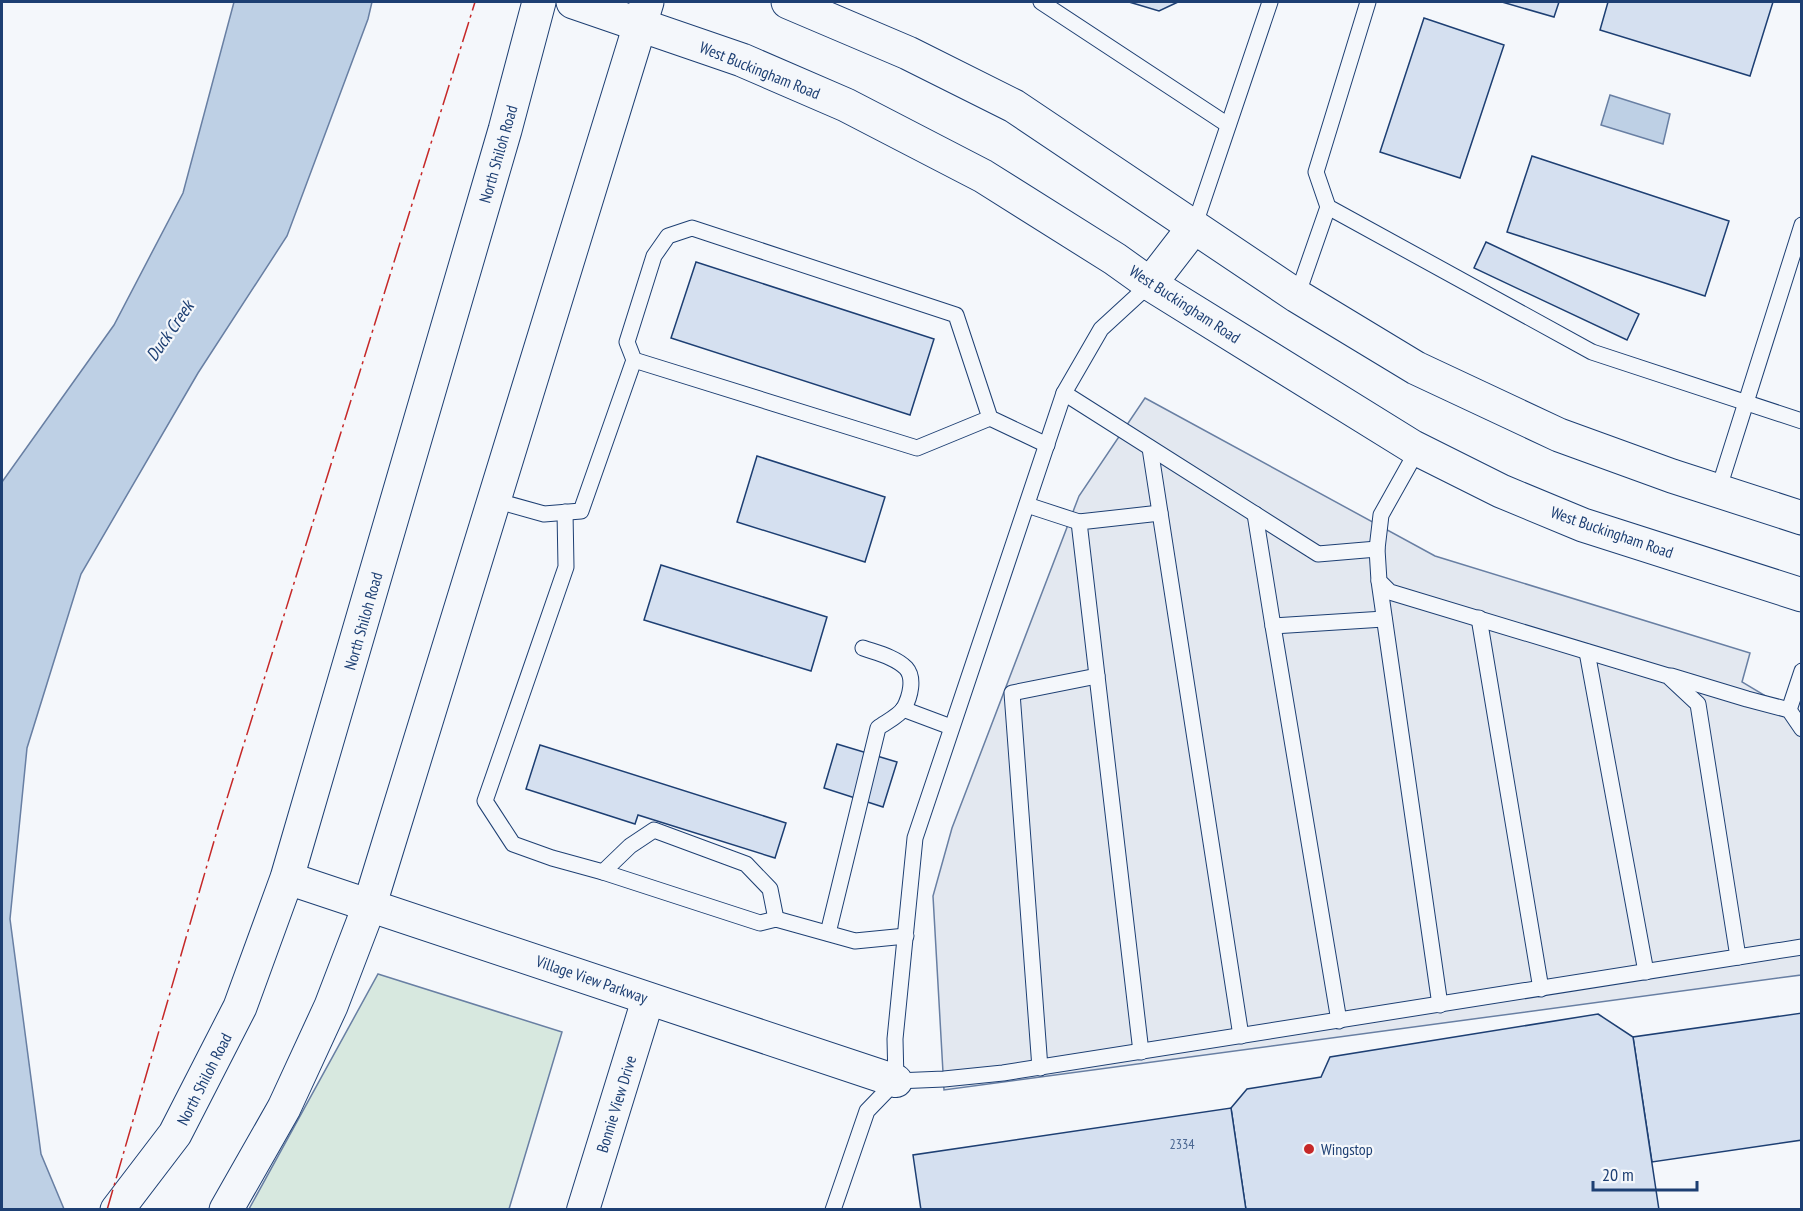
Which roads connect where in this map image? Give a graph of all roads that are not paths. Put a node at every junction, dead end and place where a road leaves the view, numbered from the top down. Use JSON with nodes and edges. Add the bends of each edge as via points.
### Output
{"nodes":[{"id":1,"x":539,"y":2,"type":"edge"},
{"id":2,"x":573,"y":2,"type":"edge"},
{"id":3,"x":1041,"y":2,"type":"edge"},
{"id":4,"x":1270,"y":2,"type":"edge"},
{"id":5,"x":1368,"y":2,"type":"edge"},
{"id":6,"x":801,"y":4,"type":"edge"},
{"id":7,"x":644,"y":13,"type":"edge"},
{"id":8,"x":1228,"y":125,"type":"junction"},
{"id":9,"x":1328,"y":207,"type":"junction"},
{"id":10,"x":1802,"y":225,"type":"edge"},
{"id":11,"x":1194,"y":226,"type":"junction"},
{"id":12,"x":1150,"y":284,"type":"junction"},
{"id":13,"x":1297,"y":296,"type":"junction"},
{"id":14,"x":634,"y":360,"type":"junction"},
{"id":15,"x":1065,"y":393,"type":"junction"},
{"id":16,"x":1746,"y":404,"type":"junction"},
{"id":17,"x":990,"y":418,"type":"junction"},
{"id":18,"x":1802,"y":421,"type":"edge"},
{"id":19,"x":1047,"y":445,"type":"junction"},
{"id":20,"x":1150,"y":448,"type":"junction"},
{"id":21,"x":1418,"y":449,"type":"junction"},
{"id":22,"x":1718,"y":491,"type":"junction"},
{"id":23,"x":494,"y":500,"type":"junction"},
{"id":24,"x":1027,"y":505,"type":"junction"},
{"id":25,"x":565,"y":512,"type":"junction"},
{"id":26,"x":1160,"y":513,"type":"junction"},
{"id":27,"x":1255,"y":513,"type":"junction"},
{"id":28,"x":1802,"y":518,"type":"edge"},
{"id":29,"x":1079,"y":522,"type":"junction"},
{"id":30,"x":1377,"y":549,"type":"junction"},
{"id":31,"x":1379,"y":581,"type":"junction"},
{"id":32,"x":1802,"y":595,"type":"edge"},
{"id":33,"x":1479,"y":618,"type":"junction"},
{"id":34,"x":1384,"y":619,"type":"junction"},
{"id":35,"x":1273,"y":626,"type":"junction"},
{"id":36,"x":863,"y":648,"type":"dead end"},
{"id":37,"x":1587,"y":652,"type":"junction"},
{"id":38,"x":1802,"y":671,"type":"edge"},
{"id":39,"x":1097,"y":676,"type":"junction"},
{"id":40,"x":1668,"y":676,"type":"junction"},
{"id":41,"x":903,"y":709,"type":"junction"},
{"id":42,"x":1790,"y":710,"type":"junction"},
{"id":43,"x":951,"y":727,"type":"junction"},
{"id":44,"x":1802,"y":729,"type":"edge"},
{"id":45,"x":603,"y":872,"type":"junction"},
{"id":46,"x":287,"y":878,"type":"junction"},
{"id":47,"x":370,"y":904,"type":"junction"},
{"id":48,"x":776,"y":920,"type":"junction"},
{"id":49,"x":828,"y":933,"type":"junction"},
{"id":50,"x":906,"y":936,"type":"junction"},
{"id":51,"x":1802,"y":947,"type":"edge"},
{"id":52,"x":1738,"y":957,"type":"junction"},
{"id":53,"x":1646,"y":972,"type":"junction"},
{"id":54,"x":1541,"y":989,"type":"junction"},
{"id":55,"x":648,"y":999,"type":"junction"},
{"id":56,"x":1440,"y":1005,"type":"junction"},
{"id":57,"x":1339,"y":1021,"type":"junction"},
{"id":58,"x":1241,"y":1036,"type":"junction"},
{"id":59,"x":1141,"y":1052,"type":"junction"},
{"id":60,"x":1040,"y":1068,"type":"junction"},
{"id":61,"x":896,"y":1081,"type":"junction"},
{"id":62,"x":228,"y":1206,"type":"edge"},
{"id":63,"x":117,"y":1209,"type":"edge"},
{"id":64,"x":583,"y":1209,"type":"edge"},
{"id":65,"x":833,"y":1209,"type":"edge"}],
"edges":[{"from":1,"to":46,"type":"main road","name":"North Shiloh Road"},
{"from":2,"to":7,"type":"main road","name":"West Buckingham Road"},
{"from":3,"to":8,"type":"lane"},
{"from":4,"to":8,"type":"lane"},
{"from":5,"to":9,"type":"lane","via":[[1316,172]]},
{"from":6,"to":11,"type":"main road","via":[[1014,106]]},
{"from":7,"to":12,"type":"main road","name":"West Buckingham Road","via":[[846,105],[983,176]]},
{"from":7,"to":23,"type":"main road"},
{"from":8,"to":11,"type":"lane"},
{"from":9,"to":13,"type":"lane"},
{"from":9,"to":16,"type":"lane","via":[[1592,352]]},
{"from":10,"to":16,"type":"lane"},
{"from":11,"to":12,"type":"main road"},
{"from":11,"to":13,"type":"main road"},
{"from":12,"to":15,"type":"lane","via":[[1101,329]]},
{"from":12,"to":21,"type":"main road","name":"West Buckingham Road"},
{"from":13,"to":22,"type":"main road","via":[[1416,368],[1559,435]]},
{"from":14,"to":17,"type":"lane","via":[[917,448]]},
{"from":14,"to":17,"type":"lane","via":[[627,342],[654,256],[668,236],[692,228],[956,315]]},
{"from":14,"to":25,"type":"lane","via":[[581,511]]},
{"from":15,"to":19,"type":"lane"},
{"from":15,"to":20,"type":"lane"},
{"from":16,"to":18,"type":"lane"},
{"from":16,"to":22,"type":"lane"},
{"from":17,"to":19,"type":"lane"},
{"from":19,"to":24,"type":"lane"},
{"from":20,"to":26,"type":"lane"},
{"from":20,"to":27,"type":"lane"},
{"from":21,"to":30,"type":"lane","via":[[1381,515]]},
{"from":21,"to":32,"type":"main road","name":"West Buckingham Road","via":[[1501,491],[1583,525]]},
{"from":22,"to":28,"type":"main road"},
{"from":23,"to":25,"type":"lane","via":[[544,514]]},
{"from":23,"to":47,"type":"main road"},
{"from":24,"to":29,"type":"lane"},
{"from":24,"to":43,"type":"lane"},
{"from":25,"to":45,"type":"lane","via":[[566,567],[485,801],[513,844]]},
{"from":26,"to":29,"type":"lane"},
{"from":26,"to":58,"type":"lane"},
{"from":27,"to":30,"type":"lane","via":[[1318,554]]},
{"from":27,"to":35,"type":"lane"},
{"from":29,"to":39,"type":"lane"},
{"from":30,"to":31,"type":"lane"},
{"from":31,"to":33,"type":"lane","via":[[1390,592]]},
{"from":31,"to":34,"type":"lane"},
{"from":33,"to":37,"type":"lane"},
{"from":33,"to":54,"type":"lane"},
{"from":34,"to":35,"type":"lane"},
{"from":34,"to":56,"type":"lane"},
{"from":35,"to":57,"type":"lane"},
{"from":36,"to":41,"type":"lane","via":[[907,668],[911,690]]},
{"from":37,"to":40,"type":"lane"},
{"from":37,"to":53,"type":"lane"},
{"from":38,"to":42,"type":"lane"},
{"from":39,"to":59,"type":"lane"},
{"from":39,"to":60,"type":"lane","via":[[1012,693]]},
{"from":40,"to":42,"type":"lane"},
{"from":40,"to":52,"type":"lane","via":[[1698,704]]},
{"from":41,"to":43,"type":"lane"},
{"from":41,"to":49,"type":"lane","via":[[878,728]]},
{"from":42,"to":44,"type":"lane"},
{"from":43,"to":50,"type":"lane","via":[[915,838]]},
{"from":45,"to":48,"type":"lane","via":[[760,923]]},
{"from":45,"to":48,"type":"lane","via":[[654,830],[746,864],[770,889]]},
{"from":46,"to":47,"type":"street","name":"Village View Parkway"},
{"from":46,"to":63,"type":"main road","name":"North Shiloh Road","via":[[240,1007],[175,1134]]},
{"from":47,"to":55,"type":"street","name":"Village View Parkway"},
{"from":47,"to":62,"type":"main road","via":[[331,1006],[284,1108]]},
{"from":48,"to":49,"type":"lane"},
{"from":49,"to":50,"type":"lane","via":[[855,940]]},
{"from":50,"to":61,"type":"lane","via":[[895,1039]]},
{"from":51,"to":52,"type":"lane"},
{"from":52,"to":53,"type":"lane"},
{"from":53,"to":54,"type":"lane"},
{"from":54,"to":56,"type":"lane"},
{"from":55,"to":61,"type":"street","name":"Village View Parkway"},
{"from":55,"to":64,"type":"street","name":"Bonnie View Drive"},
{"from":56,"to":57,"type":"lane"},
{"from":57,"to":58,"type":"lane"},
{"from":58,"to":59,"type":"lane"},
{"from":59,"to":60,"type":"lane"},
{"from":60,"to":61,"type":"lane"},
{"from":61,"to":65,"type":"lane","via":[[867,1111]]}]}
